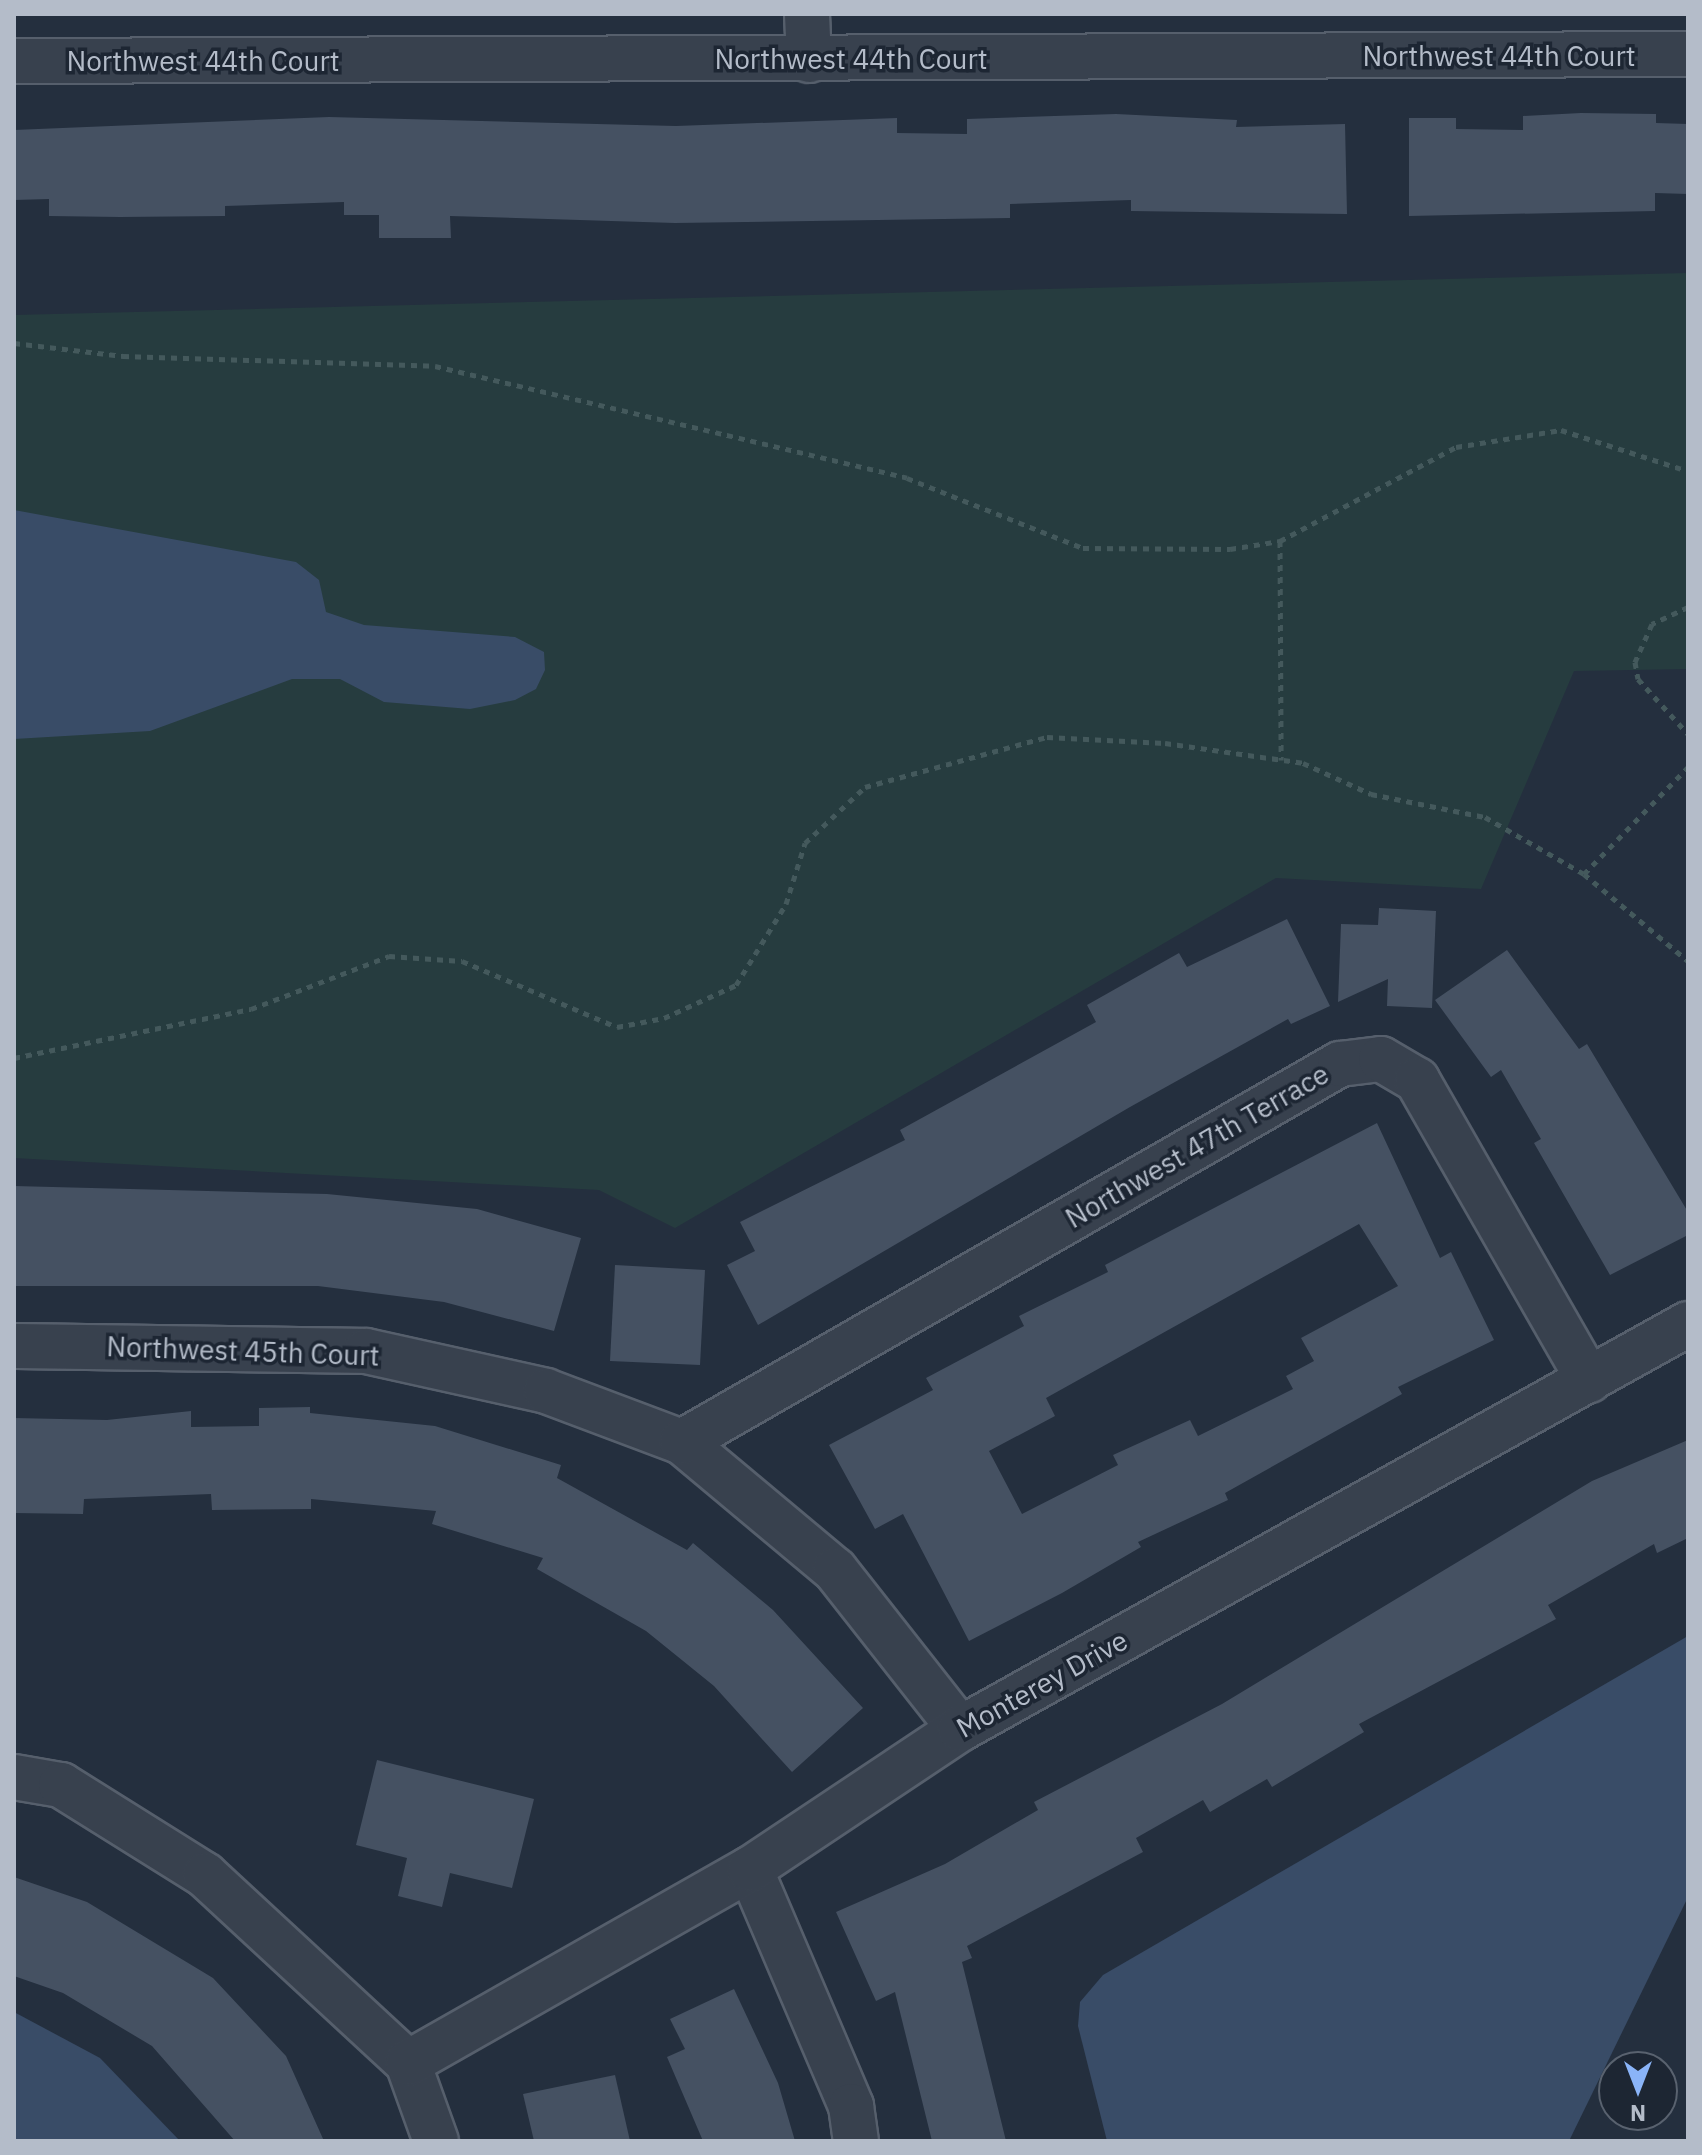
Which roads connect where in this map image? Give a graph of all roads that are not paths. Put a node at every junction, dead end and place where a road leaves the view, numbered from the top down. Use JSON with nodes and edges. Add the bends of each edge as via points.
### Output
{"nodes":[{"id":1,"x":807,"y":14,"type":"edge"},
{"id":2,"x":1688,"y":54,"type":"edge"},
{"id":3,"x":809,"y":60,"type":"junction"},
{"id":4,"x":14,"y":61,"type":"edge"},
{"id":5,"x":1688,"y":1324,"type":"edge"},
{"id":6,"x":14,"y":1346,"type":"edge"},
{"id":7,"x":1589,"y":1380,"type":"junction"},
{"id":8,"x":682,"y":1442,"type":"junction"},
{"id":9,"x":960,"y":1729,"type":"junction"},
{"id":10,"x":14,"y":1777,"type":"edge"},
{"id":11,"x":750,"y":1869,"type":"junction"},
{"id":12,"x":408,"y":2063,"type":"junction"},
{"id":13,"x":436,"y":2141,"type":"edge"},
{"id":14,"x":856,"y":2141,"type":"edge"}],
"edges":[{"from":1,"to":3,"type":"street"},
{"from":2,"to":3,"type":"street","name":"Northwest 44th Court"},
{"from":3,"to":4,"type":"street","name":"Northwest 44th Court"},
{"from":5,"to":7,"type":"street","name":"Monterey Drive"},
{"from":6,"to":8,"type":"street","name":"Northwest 45th Court","via":[[366,1351],[546,1391]]},
{"from":7,"to":8,"type":"street","name":"Northwest 47th Terrace","via":[[1417,1080],[1381,1059],[1340,1064]]},
{"from":7,"to":9,"type":"street","name":"Monterey Drive"},
{"from":8,"to":9,"type":"street","name":"Northwest 45th Court","via":[[835,1570]]},
{"from":9,"to":11,"type":"street","name":"Monterey Drive"},
{"from":10,"to":12,"type":"street","via":[[61,1785],[205,1875]]},
{"from":11,"to":12,"type":"street","name":"Monterey Drive"},
{"from":11,"to":14,"type":"street","via":[[851,2106]]},
{"from":12,"to":13,"type":"street"}]}
